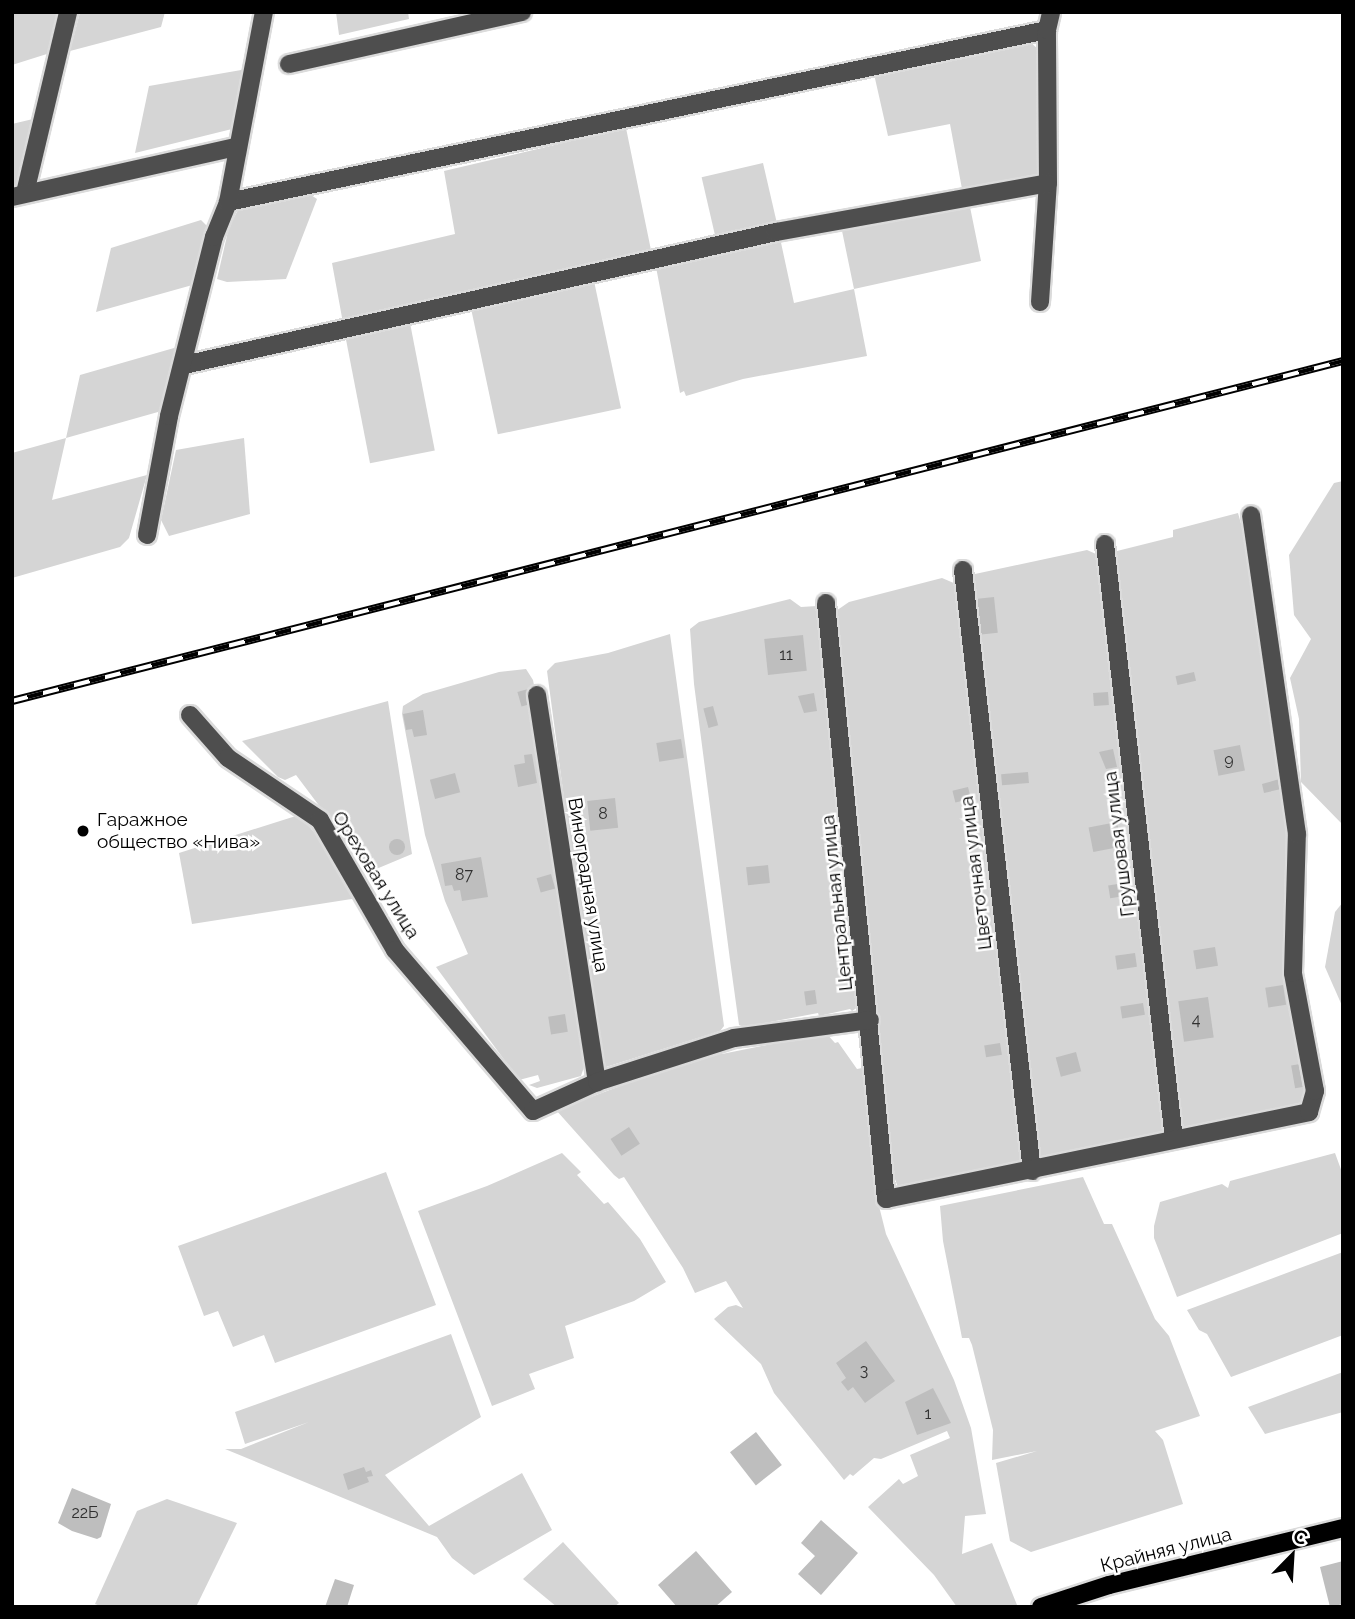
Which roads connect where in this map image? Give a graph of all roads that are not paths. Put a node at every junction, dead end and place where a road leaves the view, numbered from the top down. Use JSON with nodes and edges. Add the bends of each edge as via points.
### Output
{"nodes":[{"id":1,"x":68,"y":12,"type":"edge"},
{"id":2,"x":264,"y":12,"type":"edge"},
{"id":3,"x":522,"y":12,"type":"edge"},
{"id":4,"x":1049,"y":21,"type":"edge"},
{"id":5,"x":289,"y":64,"type":"dead end"},
{"id":6,"x":236,"y":147,"type":"junction"},
{"id":7,"x":1048,"y":183,"type":"junction"},
{"id":8,"x":18,"y":195,"type":"edge"},
{"id":9,"x":228,"y":202,"type":"junction"},
{"id":10,"x":1040,"y":302,"type":"dead end"},
{"id":11,"x":184,"y":365,"type":"junction"},
{"id":12,"x":1251,"y":515,"type":"dead end"},
{"id":13,"x":147,"y":536,"type":"dead end"},
{"id":14,"x":1105,"y":544,"type":"dead end"},
{"id":15,"x":963,"y":570,"type":"dead end"},
{"id":16,"x":826,"y":603,"type":"dead end"},
{"id":17,"x":537,"y":695,"type":"dead end"},
{"id":18,"x":190,"y":715,"type":"dead end"},
{"id":19,"x":870,"y":1020,"type":"junction"},
{"id":20,"x":597,"y":1082,"type":"junction"},
{"id":21,"x":1174,"y":1139,"type":"junction"},
{"id":22,"x":1032,"y":1171,"type":"junction"},
{"id":23,"x":1343,"y":1528,"type":"edge"},
{"id":24,"x":1041,"y":1607,"type":"edge"}],
"edges":[{"from":1,"to":8,"type":"street"},
{"from":2,"to":6,"type":"street"},
{"from":3,"to":5,"type":"street"},
{"from":4,"to":7,"type":"street"},
{"from":4,"to":9,"type":"street"},
{"from":6,"to":8,"type":"street"},
{"from":6,"to":9,"type":"street"},
{"from":7,"to":10,"type":"street"},
{"from":7,"to":11,"type":"street","via":[[776,232]]},
{"from":9,"to":11,"type":"street","via":[[214,237]]},
{"from":11,"to":13,"type":"street","via":[[169,416]]},
{"from":12,"to":21,"type":"street","via":[[1297,834],[1293,973],[1315,1091],[1309,1112]]},
{"from":14,"to":21,"type":"street","name":"Грушовая улица"},
{"from":15,"to":22,"type":"street","name":"Цветочная улица"},
{"from":16,"to":19,"type":"street","name":"Центральная улица"},
{"from":17,"to":20,"type":"street","name":"Виноградная улица"},
{"from":18,"to":20,"type":"street","name":"Ореховая улица","via":[[228,758],[320,820],[395,950],[533,1111]]},
{"from":19,"to":20,"type":"street","via":[[734,1038]]},
{"from":19,"to":22,"type":"street","name":"Центральная улица","via":[[886,1199]]},
{"from":21,"to":22,"type":"street"},
{"from":23,"to":24,"type":"main road","name":"Крайняя улица","via":[[1063,1597]]}]}
